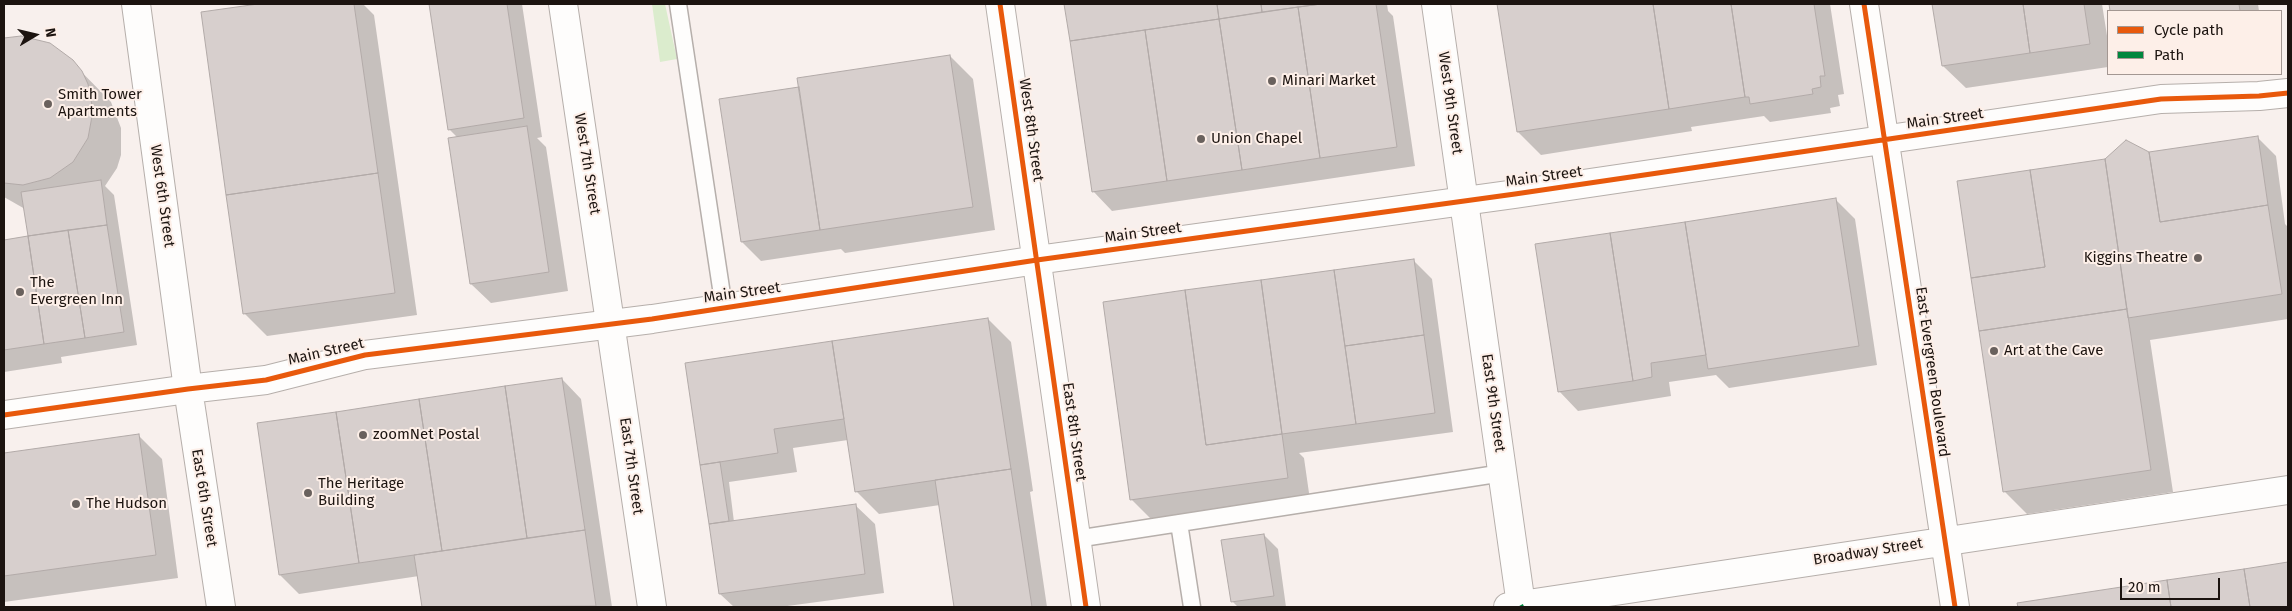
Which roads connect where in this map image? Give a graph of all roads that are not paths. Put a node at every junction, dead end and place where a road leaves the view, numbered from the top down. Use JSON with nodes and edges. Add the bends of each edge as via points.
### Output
{"nodes":[{"id":1,"x":136,"y":4,"type":"edge"},
{"id":2,"x":563,"y":4,"type":"edge"},
{"id":3,"x":678,"y":4,"type":"edge"},
{"id":4,"x":1000,"y":4,"type":"edge"},
{"id":5,"x":1436,"y":4,"type":"edge"},
{"id":6,"x":1864,"y":4,"type":"edge"},
{"id":7,"x":2288,"y":93,"type":"edge"},
{"id":8,"x":1884,"y":140,"type":"junction"},
{"id":9,"x":1464,"y":201,"type":"junction"},
{"id":10,"x":1036,"y":260,"type":"junction"},
{"id":11,"x":724,"y":308,"type":"junction"},
{"id":12,"x":610,"y":324,"type":"junction"},
{"id":13,"x":188,"y":388,"type":"junction"},
{"id":14,"x":4,"y":415,"type":"edge"},
{"id":15,"x":1503,"y":473,"type":"junction"},
{"id":16,"x":2288,"y":490,"type":"edge"},
{"id":17,"x":1179,"y":523,"type":"junction"},
{"id":18,"x":1076,"y":538,"type":"junction"},
{"id":19,"x":1945,"y":541,"type":"junction"},
{"id":20,"x":1515,"y":606,"type":"edge"},
{"id":21,"x":221,"y":607,"type":"edge"},
{"id":22,"x":652,"y":607,"type":"edge"},
{"id":23,"x":1086,"y":607,"type":"edge"},
{"id":24,"x":1192,"y":607,"type":"edge"},
{"id":25,"x":1954,"y":607,"type":"edge"}],
"edges":[{"from":1,"to":13,"type":"street","name":"West 6th Street"},
{"from":2,"to":12,"type":"street","name":"West 7th Street"},
{"from":3,"to":11,"type":"lane"},
{"from":4,"to":10,"type":"street","name":"West 8th Street"},
{"from":5,"to":9,"type":"street","name":"West 9th Street"},
{"from":6,"to":8,"type":"street","name":"East Evergreen Boulevard"},
{"from":7,"to":8,"type":"street","name":"Main Street","via":[[2162,99]]},
{"from":8,"to":9,"type":"street","name":"Main Street"},
{"from":8,"to":19,"type":"street","name":"East Evergreen Boulevard"},
{"from":9,"to":10,"type":"street","name":"Main Street"},
{"from":9,"to":15,"type":"street","name":"East 9th Street"},
{"from":10,"to":11,"type":"street","name":"Main Street"},
{"from":10,"to":18,"type":"street","name":"East 8th Street"},
{"from":11,"to":12,"type":"street","name":"Main Street"},
{"from":12,"to":13,"type":"street","name":"Main Street","via":[[365,355],[266,380]]},
{"from":12,"to":22,"type":"street","name":"East 7th Street"},
{"from":13,"to":14,"type":"street","name":"Main Street"},
{"from":13,"to":21,"type":"street","name":"East 6th Street"},
{"from":15,"to":17,"type":"lane"},
{"from":15,"to":20,"type":"street","name":"East 9th Street"},
{"from":16,"to":19,"type":"street","name":"Broadway Street"},
{"from":17,"to":18,"type":"lane"},
{"from":17,"to":24,"type":"lane"},
{"from":18,"to":23,"type":"street","name":"East 8th Street"},
{"from":19,"to":20,"type":"street","name":"Broadway Street"},
{"from":19,"to":25,"type":"street","name":"East Evergreen Boulevard"}]}
